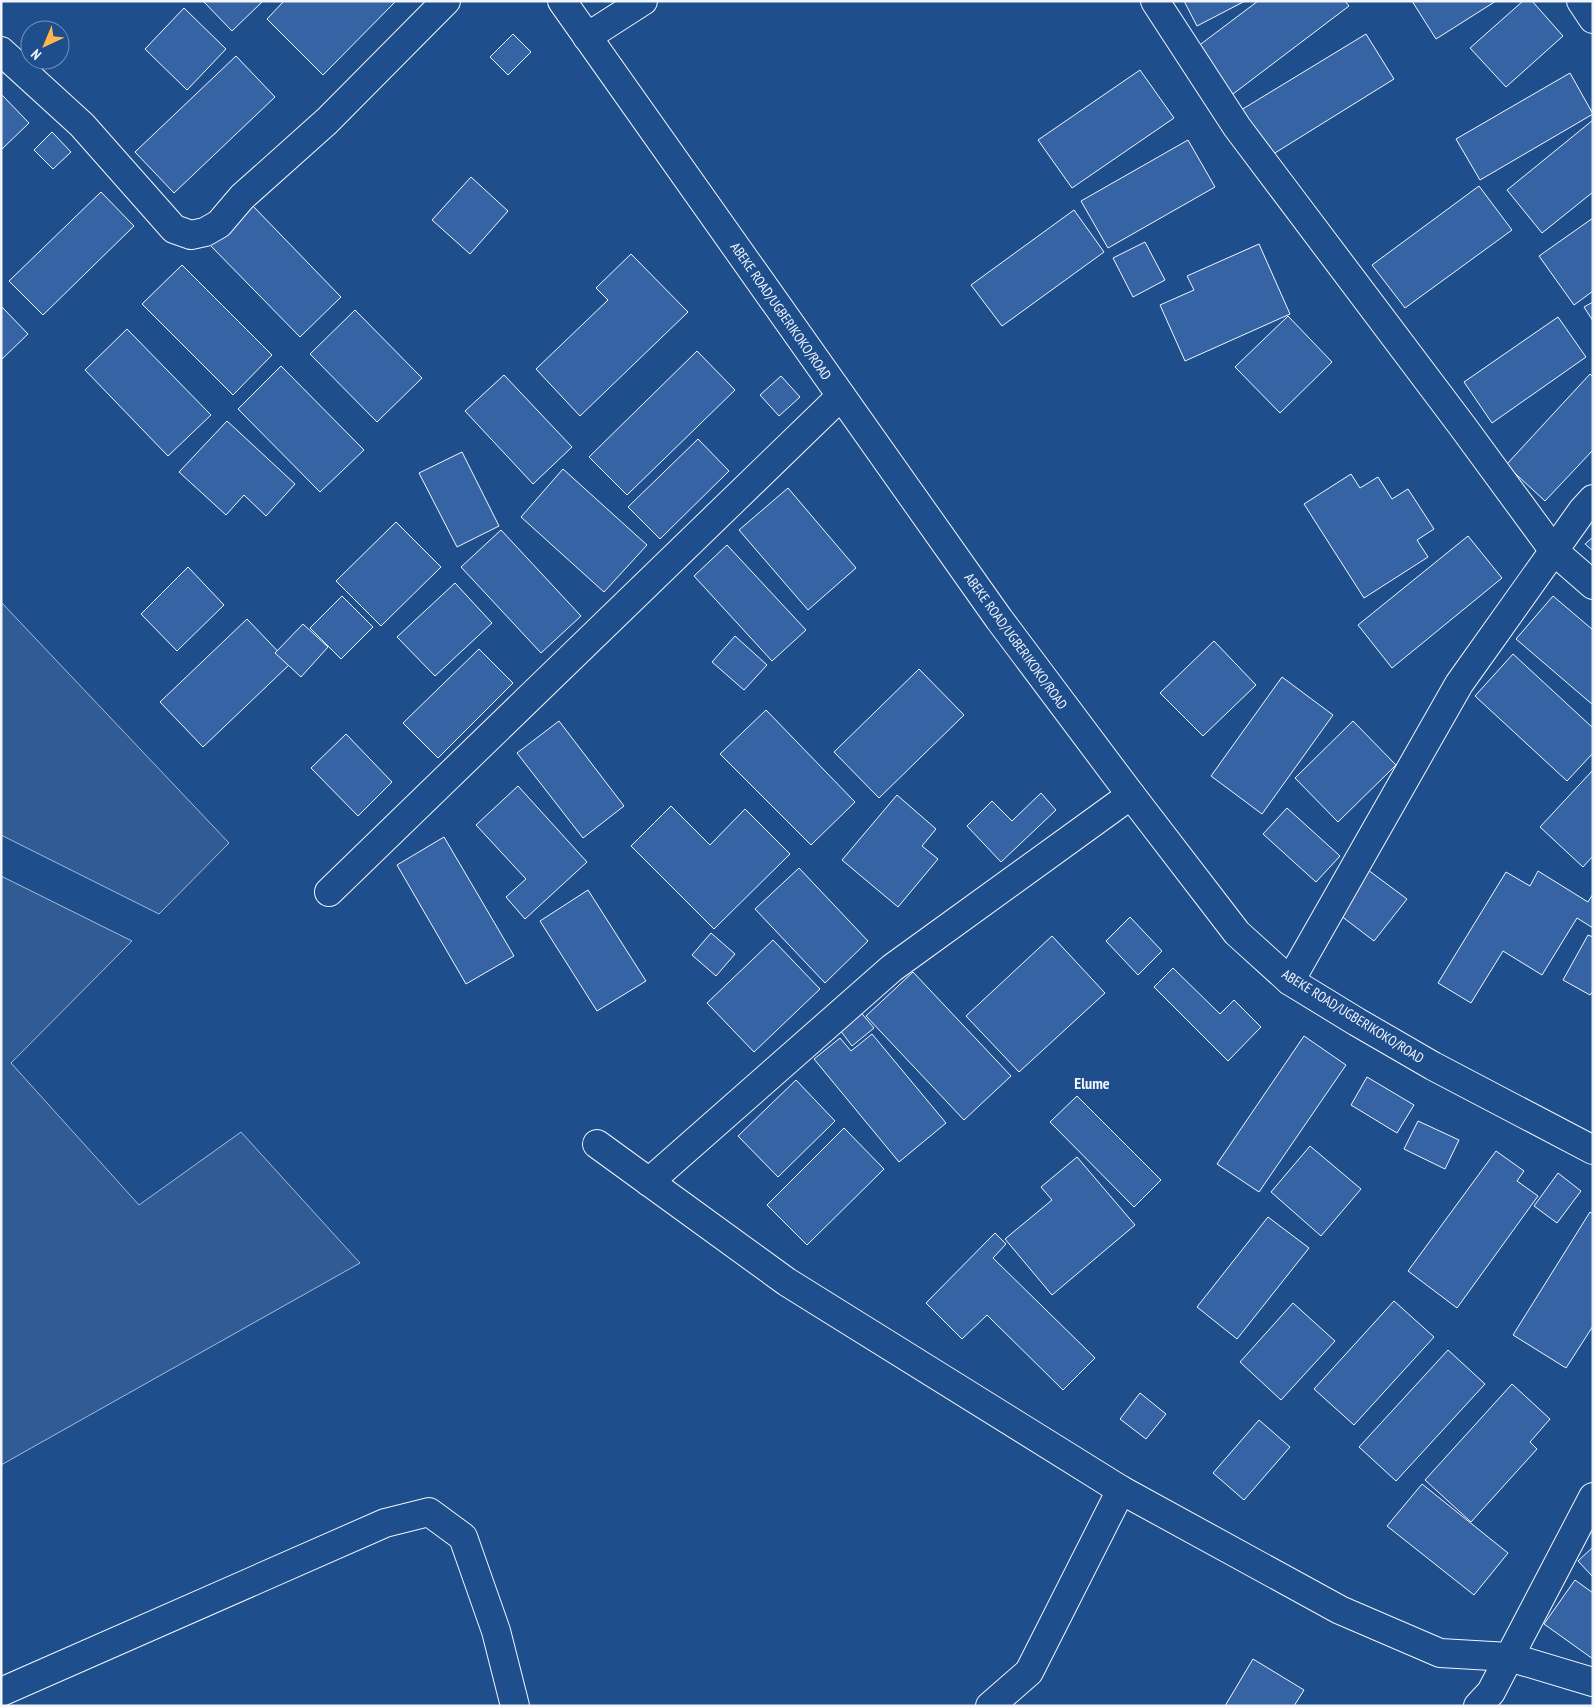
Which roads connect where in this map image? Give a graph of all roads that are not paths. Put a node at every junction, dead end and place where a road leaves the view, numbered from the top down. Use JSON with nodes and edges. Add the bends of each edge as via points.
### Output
{"nodes":[{"id":1,"x":446,"y":1,"type":"edge"},
{"id":2,"x":562,"y":1,"type":"edge"},
{"id":3,"x":644,"y":1,"type":"edge"},
{"id":4,"x":1156,"y":1,"type":"edge"},
{"id":5,"x":1581,"y":1,"type":"edge"},
{"id":6,"x":1593,"y":19,"type":"edge"},
{"id":7,"x":587,"y":36,"type":"junction"},
{"id":8,"x":1,"y":51,"type":"edge"},
{"id":9,"x":841,"y":396,"type":"junction"},
{"id":10,"x":1593,"y":499,"type":"edge"},
{"id":11,"x":1554,"y":551,"type":"junction"},
{"id":12,"x":1593,"y":584,"type":"edge"},
{"id":13,"x":1131,"y":795,"type":"junction"},
{"id":14,"x":329,"y":892,"type":"dead end"},
{"id":15,"x":1290,"y":981,"type":"junction"},
{"id":16,"x":597,"y":1144,"type":"dead end"},
{"id":17,"x":1593,"y":1150,"type":"edge"},
{"id":18,"x":649,"y":1182,"type":"junction"},
{"id":19,"x":1121,"y":1490,"type":"junction"},
{"id":20,"x":1593,"y":1497,"type":"edge"},
{"id":21,"x":1510,"y":1657,"type":"junction"},
{"id":22,"x":1593,"y":1682,"type":"edge"},
{"id":23,"x":1,"y":1692,"type":"edge"},
{"id":24,"x":515,"y":1706,"type":"edge"},
{"id":25,"x":990,"y":1706,"type":"edge"},
{"id":26,"x":1478,"y":1706,"type":"edge"}],
"edges":[{"from":1,"to":8,"type":"street","via":[[327,120],[242,197],[219,224],[191,235],[174,229],[82,125]]},
{"from":2,"to":7,"type":"street","name":"ABEKE ROAD/UGBERIKOKO/ROAD"},
{"from":3,"to":7,"type":"street"},
{"from":4,"to":11,"type":"street","via":[[1237,127]]},
{"from":5,"to":6,"type":"street"},
{"from":7,"to":9,"type":"street","name":"ABEKE ROAD/UGBERIKOKO/ROAD"},
{"from":9,"to":13,"type":"street","name":"ABEKE ROAD/UGBERIKOKO/ROAD","via":[[999,619]]},
{"from":9,"to":14,"type":"street"},
{"from":10,"to":11,"type":"street"},
{"from":11,"to":12,"type":"street"},
{"from":11,"to":15,"type":"street","via":[[1459,684]]},
{"from":13,"to":15,"type":"street","name":"ABEKE ROAD/UGBERIKOKO/ROAD","via":[[1237,933]]},
{"from":13,"to":18,"type":"street","via":[[892,968]]},
{"from":15,"to":17,"type":"street","name":"ABEKE ROAD/UGBERIKOKO/ROAD","via":[[1433,1066]]},
{"from":16,"to":18,"type":"street"},
{"from":18,"to":19,"type":"street","via":[[787,1282]]},
{"from":19,"to":21,"type":"street","via":[[1340,1610],[1421,1645],[1440,1653]]},
{"from":19,"to":25,"type":"street","via":[[1029,1672]]},
{"from":20,"to":21,"type":"street"},
{"from":21,"to":22,"type":"street"},
{"from":21,"to":26,"type":"street","via":[[1491,1692]]},
{"from":23,"to":24,"type":"street","via":[[385,1523],[429,1512],[463,1537],[496,1631]]}]}
